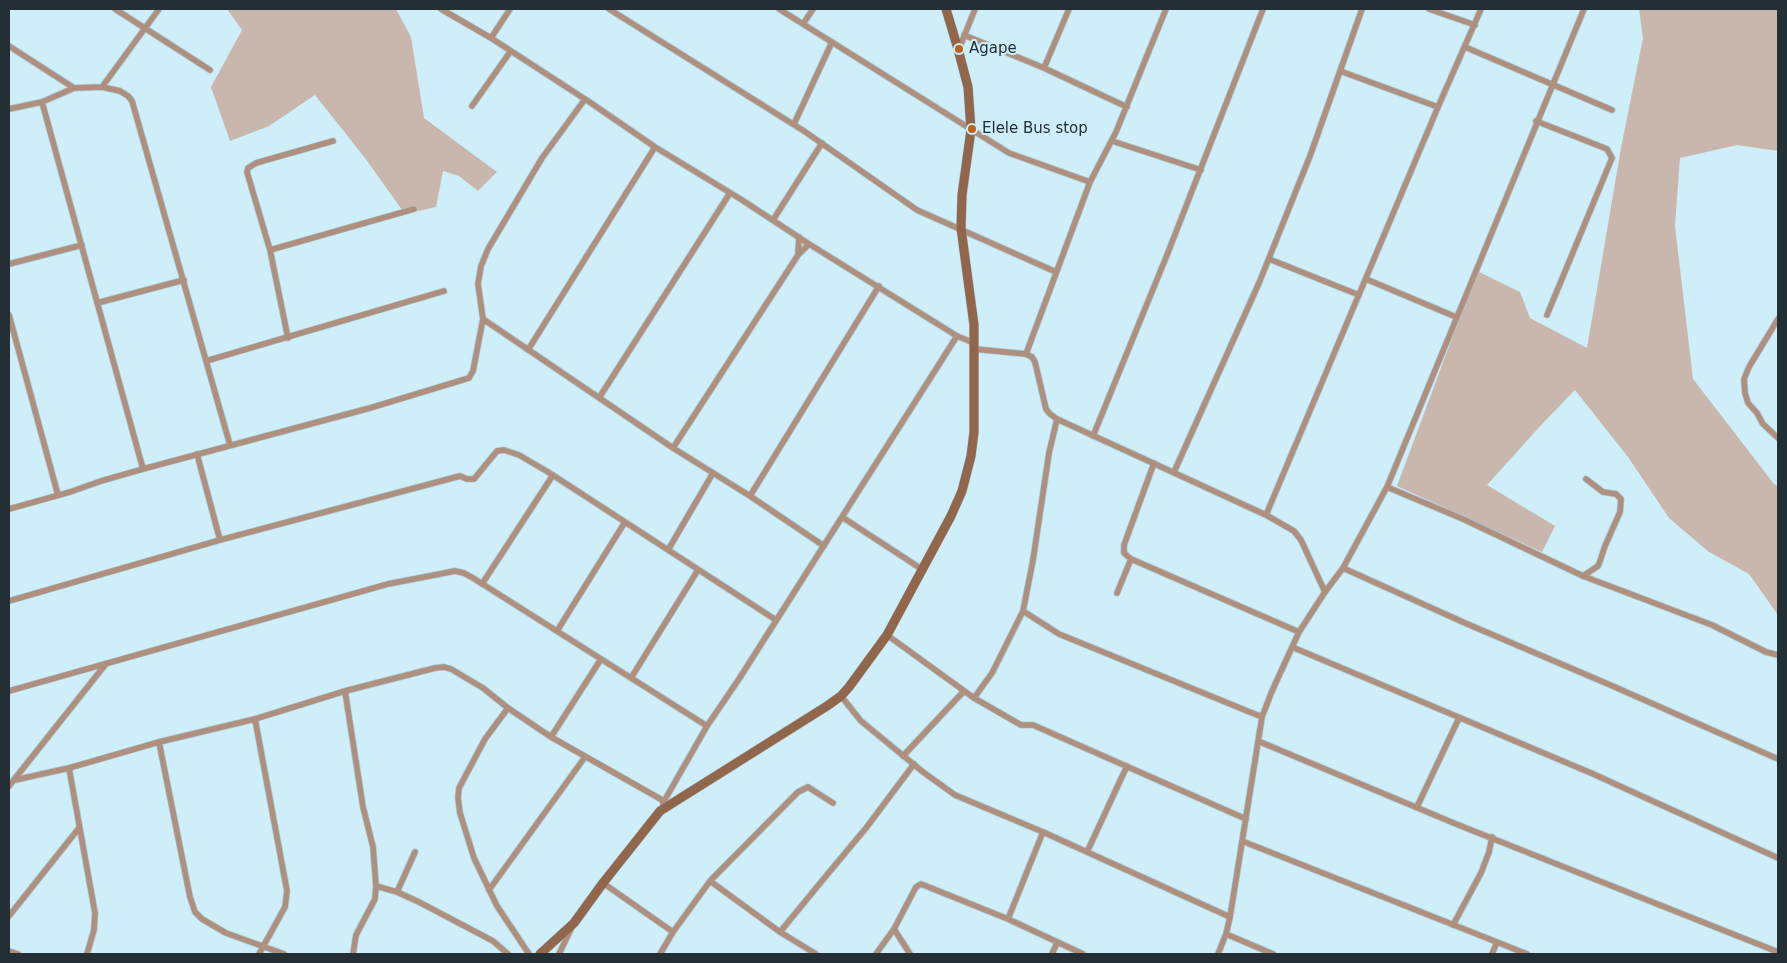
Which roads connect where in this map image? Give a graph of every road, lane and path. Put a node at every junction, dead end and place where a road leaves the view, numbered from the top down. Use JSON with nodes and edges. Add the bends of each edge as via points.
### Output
{"nodes":[{"id":1,"x":115,"y":9,"type":"edge"},
{"id":2,"x":159,"y":9,"type":"edge"},
{"id":3,"x":441,"y":9,"type":"edge"},
{"id":4,"x":510,"y":9,"type":"edge"},
{"id":5,"x":609,"y":9,"type":"edge"},
{"id":6,"x":779,"y":9,"type":"edge"},
{"id":7,"x":813,"y":9,"type":"edge"},
{"id":8,"x":946,"y":9,"type":"edge"},
{"id":9,"x":974,"y":9,"type":"edge"},
{"id":10,"x":1069,"y":9,"type":"edge"},
{"id":11,"x":1166,"y":9,"type":"edge"},
{"id":12,"x":1263,"y":9,"type":"edge"},
{"id":13,"x":1362,"y":9,"type":"edge"},
{"id":14,"x":1429,"y":9,"type":"edge"},
{"id":15,"x":1481,"y":9,"type":"edge"},
{"id":16,"x":1584,"y":9,"type":"edge"},
{"id":17,"x":804,"y":24,"type":"junction"},
{"id":18,"x":1475,"y":25,"type":"junction"},
{"id":19,"x":144,"y":28,"type":"junction"},
{"id":20,"x":964,"y":35,"type":"junction"},
{"id":21,"x":491,"y":38,"type":"junction"},
{"id":22,"x":832,"y":42,"type":"junction"},
{"id":23,"x":9,"y":46,"type":"edge"},
{"id":24,"x":1465,"y":47,"type":"junction"},
{"id":25,"x":958,"y":49,"type":"junction"},
{"id":26,"x":510,"y":52,"type":"junction"},
{"id":27,"x":1044,"y":68,"type":"junction"},
{"id":28,"x":210,"y":70,"type":"dead end"},
{"id":29,"x":1340,"y":71,"type":"junction"},
{"id":30,"x":1552,"y":84,"type":"junction"},
{"id":31,"x":102,"y":87,"type":"junction"},
{"id":32,"x":74,"y":88,"type":"junction"},
{"id":33,"x":585,"y":99,"type":"junction"},
{"id":34,"x":42,"y":102,"type":"junction"},
{"id":35,"x":472,"y":106,"type":"dead end"},
{"id":36,"x":1126,"y":107,"type":"junction"},
{"id":37,"x":1438,"y":107,"type":"junction"},
{"id":38,"x":9,"y":110,"type":"edge"},
{"id":39,"x":1612,"y":110,"type":"dead end"},
{"id":40,"x":1536,"y":121,"type":"junction"},
{"id":41,"x":794,"y":124,"type":"junction"},
{"id":42,"x":971,"y":130,"type":"junction"},
{"id":43,"x":333,"y":141,"type":"dead end"},
{"id":44,"x":1112,"y":141,"type":"junction"},
{"id":45,"x":822,"y":143,"type":"junction"},
{"id":46,"x":655,"y":147,"type":"junction"},
{"id":47,"x":1201,"y":170,"type":"junction"},
{"id":48,"x":1090,"y":182,"type":"junction"},
{"id":49,"x":730,"y":193,"type":"junction"},
{"id":50,"x":414,"y":209,"type":"dead end"},
{"id":51,"x":773,"y":220,"type":"junction"},
{"id":52,"x":961,"y":228,"type":"junction"},
{"id":53,"x":799,"y":237,"type":"junction"},
{"id":54,"x":809,"y":244,"type":"junction"},
{"id":55,"x":82,"y":245,"type":"junction"},
{"id":56,"x":270,"y":250,"type":"junction"},
{"id":57,"x":798,"y":254,"type":"junction"},
{"id":58,"x":1269,"y":259,"type":"junction"},
{"id":59,"x":9,"y":264,"type":"edge"},
{"id":60,"x":1056,"y":272,"type":"junction"},
{"id":61,"x":1366,"y":279,"type":"junction"},
{"id":62,"x":184,"y":280,"type":"junction"},
{"id":63,"x":879,"y":286,"type":"junction"},
{"id":64,"x":444,"y":291,"type":"dead end"},
{"id":65,"x":1359,"y":295,"type":"junction"},
{"id":66,"x":96,"y":303,"type":"junction"},
{"id":67,"x":9,"y":315,"type":"edge"},
{"id":68,"x":1547,"y":315,"type":"dead end"},
{"id":69,"x":1456,"y":318,"type":"junction"},
{"id":70,"x":483,"y":319,"type":"junction"},
{"id":71,"x":1778,"y":319,"type":"edge"},
{"id":72,"x":957,"y":336,"type":"junction"},
{"id":73,"x":288,"y":338,"type":"junction"},
{"id":74,"x":974,"y":346,"type":"junction"},
{"id":75,"x":528,"y":350,"type":"junction"},
{"id":76,"x":1026,"y":354,"type":"junction"},
{"id":77,"x":206,"y":362,"type":"junction"},
{"id":78,"x":600,"y":398,"type":"junction"},
{"id":79,"x":1057,"y":419,"type":"junction"},
{"id":80,"x":1093,"y":436,"type":"junction"},
{"id":81,"x":1778,"y":438,"type":"edge"},
{"id":82,"x":230,"y":446,"type":"junction"},
{"id":83,"x":673,"y":448,"type":"junction"},
{"id":84,"x":197,"y":454,"type":"junction"},
{"id":85,"x":1154,"y":463,"type":"junction"},
{"id":86,"x":143,"y":468,"type":"junction"},
{"id":87,"x":1174,"y":472,"type":"junction"},
{"id":88,"x":713,"y":473,"type":"junction"},
{"id":89,"x":553,"y":475,"type":"junction"},
{"id":90,"x":1586,"y":479,"type":"dead end"},
{"id":91,"x":1387,"y":487,"type":"junction"},
{"id":92,"x":58,"y":495,"type":"junction"},
{"id":93,"x":750,"y":496,"type":"junction"},
{"id":94,"x":9,"y":509,"type":"edge"},
{"id":95,"x":1266,"y":514,"type":"junction"},
{"id":96,"x":842,"y":517,"type":"junction"},
{"id":97,"x":625,"y":522,"type":"junction"},
{"id":98,"x":220,"y":540,"type":"junction"},
{"id":99,"x":824,"y":546,"type":"junction"},
{"id":100,"x":668,"y":550,"type":"junction"},
{"id":101,"x":1132,"y":559,"type":"junction"},
{"id":102,"x":1343,"y":568,"type":"junction"},
{"id":103,"x":698,"y":570,"type":"junction"},
{"id":104,"x":923,"y":570,"type":"junction"},
{"id":105,"x":1583,"y":576,"type":"junction"},
{"id":106,"x":482,"y":584,"type":"junction"},
{"id":107,"x":1324,"y":592,"type":"junction"},
{"id":108,"x":1117,"y":593,"type":"dead end"},
{"id":109,"x":9,"y":601,"type":"edge"},
{"id":110,"x":1023,"y":611,"type":"junction"},
{"id":111,"x":776,"y":620,"type":"junction"},
{"id":112,"x":557,"y":631,"type":"junction"},
{"id":113,"x":1299,"y":632,"type":"junction"},
{"id":114,"x":887,"y":636,"type":"junction"},
{"id":115,"x":1292,"y":647,"type":"junction"},
{"id":116,"x":1778,"y":655,"type":"edge"},
{"id":117,"x":601,"y":659,"type":"junction"},
{"id":118,"x":106,"y":665,"type":"junction"},
{"id":119,"x":631,"y":678,"type":"junction"},
{"id":120,"x":345,"y":691,"type":"junction"},
{"id":121,"x":964,"y":691,"type":"junction"},
{"id":122,"x":9,"y":692,"type":"edge"},
{"id":123,"x":841,"y":696,"type":"junction"},
{"id":124,"x":974,"y":698,"type":"junction"},
{"id":125,"x":508,"y":708,"type":"junction"},
{"id":126,"x":1262,"y":717,"type":"junction"},
{"id":127,"x":1459,"y":718,"type":"junction"},
{"id":128,"x":255,"y":719,"type":"junction"},
{"id":129,"x":707,"y":726,"type":"junction"},
{"id":130,"x":551,"y":737,"type":"junction"},
{"id":131,"x":1258,"y":741,"type":"junction"},
{"id":132,"x":159,"y":742,"type":"junction"},
{"id":133,"x":903,"y":756,"type":"junction"},
{"id":134,"x":585,"y":757,"type":"junction"},
{"id":135,"x":1778,"y":759,"type":"edge"},
{"id":136,"x":914,"y":764,"type":"junction"},
{"id":137,"x":1127,"y":766,"type":"junction"},
{"id":138,"x":69,"y":768,"type":"junction"},
{"id":139,"x":15,"y":780,"type":"junction"},
{"id":140,"x":9,"y":786,"type":"edge"},
{"id":141,"x":664,"y":801,"type":"junction"},
{"id":142,"x":833,"y":803,"type":"dead end"},
{"id":143,"x":1417,"y":807,"type":"junction"},
{"id":144,"x":660,"y":811,"type":"junction"},
{"id":145,"x":1246,"y":819,"type":"junction"},
{"id":146,"x":79,"y":828,"type":"junction"},
{"id":147,"x":1043,"y":832,"type":"junction"},
{"id":148,"x":1492,"y":837,"type":"junction"},
{"id":149,"x":1242,"y":841,"type":"junction"},
{"id":150,"x":415,"y":852,"type":"dead end"},
{"id":151,"x":1087,"y":852,"type":"junction"},
{"id":152,"x":1778,"y":858,"type":"edge"},
{"id":153,"x":710,"y":881,"type":"junction"},
{"id":154,"x":603,"y":883,"type":"junction"},
{"id":155,"x":376,"y":886,"type":"junction"},
{"id":156,"x":489,"y":890,"type":"junction"},
{"id":157,"x":397,"y":892,"type":"junction"},
{"id":158,"x":9,"y":916,"type":"edge"},
{"id":159,"x":1230,"y":917,"type":"junction"},
{"id":160,"x":1008,"y":919,"type":"junction"},
{"id":161,"x":574,"y":923,"type":"junction"},
{"id":162,"x":1454,"y":925,"type":"junction"},
{"id":163,"x":894,"y":928,"type":"junction"},
{"id":164,"x":673,"y":932,"type":"junction"},
{"id":165,"x":780,"y":932,"type":"junction"},
{"id":166,"x":1226,"y":934,"type":"junction"},
{"id":167,"x":1497,"y":942,"type":"junction"},
{"id":168,"x":1057,"y":943,"type":"junction"},
{"id":169,"x":263,"y":947,"type":"junction"},
{"id":170,"x":9,"y":951,"type":"edge"},
{"id":171,"x":1778,"y":952,"type":"edge"},
{"id":172,"x":18,"y":954,"type":"edge"},
{"id":173,"x":88,"y":954,"type":"edge"},
{"id":174,"x":259,"y":954,"type":"edge"},
{"id":175,"x":284,"y":954,"type":"edge"},
{"id":176,"x":353,"y":954,"type":"edge"},
{"id":177,"x":508,"y":954,"type":"edge"},
{"id":178,"x":529,"y":954,"type":"edge"},
{"id":179,"x":540,"y":954,"type":"edge"},
{"id":180,"x":559,"y":954,"type":"edge"},
{"id":181,"x":660,"y":954,"type":"edge"},
{"id":182,"x":816,"y":954,"type":"edge"},
{"id":183,"x":876,"y":954,"type":"edge"},
{"id":184,"x":910,"y":954,"type":"edge"},
{"id":185,"x":1052,"y":954,"type":"edge"},
{"id":186,"x":1083,"y":954,"type":"edge"},
{"id":187,"x":1218,"y":954,"type":"edge"},
{"id":188,"x":1273,"y":954,"type":"edge"},
{"id":189,"x":1492,"y":954,"type":"edge"},
{"id":190,"x":1527,"y":954,"type":"edge"}],
"edges":[{"from":1,"to":19,"type":"street"},
{"from":2,"to":19,"type":"street"},
{"from":3,"to":21,"type":"street"},
{"from":4,"to":21,"type":"street"},
{"from":5,"to":41,"type":"street"},
{"from":6,"to":17,"type":"street"},
{"from":7,"to":17,"type":"street"},
{"from":8,"to":25,"type":"street"},
{"from":9,"to":20,"type":"street"},
{"from":10,"to":27,"type":"street"},
{"from":11,"to":36,"type":"street"},
{"from":12,"to":47,"type":"street"},
{"from":13,"to":29,"type":"street"},
{"from":14,"to":18,"type":"street"},
{"from":15,"to":18,"type":"street"},
{"from":16,"to":30,"type":"street"},
{"from":17,"to":22,"type":"street"},
{"from":18,"to":24,"type":"street"},
{"from":19,"to":28,"type":"street"},
{"from":19,"to":31,"type":"street"},
{"from":20,"to":25,"type":"street"},
{"from":20,"to":27,"type":"street"},
{"from":21,"to":26,"type":"street"},
{"from":22,"to":41,"type":"street"},
{"from":22,"to":42,"type":"street"},
{"from":23,"to":32,"type":"street"},
{"from":24,"to":30,"type":"street"},
{"from":24,"to":37,"type":"street"},
{"from":25,"to":42,"type":"street","via":[[968,87]]},
{"from":26,"to":33,"type":"street"},
{"from":26,"to":35,"type":"street"},
{"from":27,"to":36,"type":"street"},
{"from":29,"to":37,"type":"street"},
{"from":29,"to":58,"type":"street"},
{"from":30,"to":39,"type":"street"},
{"from":30,"to":40,"type":"street"},
{"from":31,"to":32,"type":"street"},
{"from":31,"to":62,"type":"street","via":[[120,91],[132,101]]},
{"from":32,"to":34,"type":"street"},
{"from":33,"to":46,"type":"street"},
{"from":33,"to":70,"type":"street","via":[[542,158],[488,249],[478,284]]},
{"from":34,"to":38,"type":"street"},
{"from":34,"to":55,"type":"street"},
{"from":36,"to":44,"type":"street"},
{"from":37,"to":61,"type":"street"},
{"from":40,"to":68,"type":"street","via":[[1608,149],[1612,158]]},
{"from":40,"to":69,"type":"street"},
{"from":41,"to":45,"type":"street"},
{"from":42,"to":48,"type":"street","via":[[1009,153]]},
{"from":42,"to":52,"type":"street"},
{"from":43,"to":56,"type":"street","via":[[248,168],[247,177]]},
{"from":44,"to":47,"type":"street"},
{"from":44,"to":48,"type":"street"},
{"from":45,"to":51,"type":"street"},
{"from":45,"to":52,"type":"street","via":[[917,210]]},
{"from":46,"to":49,"type":"street"},
{"from":46,"to":75,"type":"street"},
{"from":47,"to":80,"type":"street"},
{"from":48,"to":60,"type":"street"},
{"from":49,"to":51,"type":"street"},
{"from":49,"to":78,"type":"street"},
{"from":50,"to":56,"type":"street"},
{"from":51,"to":53,"type":"street"},
{"from":52,"to":60,"type":"street"},
{"from":52,"to":74,"type":"street"},
{"from":53,"to":54,"type":"street"},
{"from":53,"to":57,"type":"street"},
{"from":54,"to":57,"type":"street"},
{"from":54,"to":63,"type":"street"},
{"from":55,"to":59,"type":"street"},
{"from":55,"to":66,"type":"street"},
{"from":56,"to":73,"type":"street"},
{"from":57,"to":83,"type":"street"},
{"from":58,"to":65,"type":"street"},
{"from":58,"to":87,"type":"street"},
{"from":60,"to":76,"type":"street"},
{"from":61,"to":65,"type":"street"},
{"from":61,"to":69,"type":"street"},
{"from":62,"to":66,"type":"street"},
{"from":62,"to":77,"type":"street"},
{"from":63,"to":72,"type":"street"},
{"from":63,"to":93,"type":"street"},
{"from":64,"to":73,"type":"street"},
{"from":65,"to":95,"type":"street"},
{"from":66,"to":86,"type":"street"},
{"from":67,"to":92,"type":"street"},
{"from":69,"to":91,"type":"street"},
{"from":70,"to":75,"type":"street"},
{"from":70,"to":82,"type":"street","via":[[469,378]]},
{"from":71,"to":81,"type":"street","via":[[1744,379],[1748,403]]},
{"from":72,"to":74,"type":"street"},
{"from":72,"to":96,"type":"street"},
{"from":73,"to":77,"type":"street"},
{"from":74,"to":76,"type":"street"},
{"from":74,"to":104,"type":"street","via":[[974,432],[967,477]]},
{"from":75,"to":78,"type":"street"},
{"from":76,"to":79,"type":"street","via":[[1035,362],[1046,408]]},
{"from":77,"to":82,"type":"street"},
{"from":78,"to":83,"type":"street"},
{"from":79,"to":80,"type":"street"},
{"from":79,"to":110,"type":"street"},
{"from":80,"to":85,"type":"street"},
{"from":82,"to":84,"type":"street"},
{"from":83,"to":88,"type":"street"},
{"from":84,"to":86,"type":"street"},
{"from":84,"to":98,"type":"street"},
{"from":85,"to":87,"type":"street"},
{"from":85,"to":101,"type":"street","via":[[1123,549]]},
{"from":86,"to":92,"type":"street"},
{"from":87,"to":95,"type":"street"},
{"from":88,"to":93,"type":"street"},
{"from":88,"to":100,"type":"street"},
{"from":89,"to":97,"type":"street"},
{"from":89,"to":98,"type":"street","via":[[519,455],[501,450],[474,479],[460,476]]},
{"from":89,"to":106,"type":"street"},
{"from":90,"to":105,"type":"street","via":[[1603,492],[1616,494],[1621,499],[1620,512],[1598,566]]},
{"from":91,"to":102,"type":"street"},
{"from":91,"to":105,"type":"street"},
{"from":92,"to":94,"type":"street"},
{"from":93,"to":99,"type":"street"},
{"from":95,"to":107,"type":"street","via":[[1294,531],[1301,540]]},
{"from":96,"to":99,"type":"street"},
{"from":96,"to":104,"type":"street"},
{"from":97,"to":100,"type":"street"},
{"from":97,"to":112,"type":"street"},
{"from":98,"to":109,"type":"street"},
{"from":99,"to":111,"type":"street"},
{"from":100,"to":103,"type":"street"},
{"from":101,"to":108,"type":"street"},
{"from":101,"to":113,"type":"street"},
{"from":102,"to":107,"type":"street"},
{"from":102,"to":135,"type":"street"},
{"from":103,"to":111,"type":"street"},
{"from":103,"to":119,"type":"street"},
{"from":104,"to":114,"type":"street"},
{"from":105,"to":116,"type":"street"},
{"from":106,"to":112,"type":"street"},
{"from":106,"to":118,"type":"street","via":[[455,571],[388,584]]},
{"from":107,"to":113,"type":"street"},
{"from":110,"to":124,"type":"street","via":[[992,673]]},
{"from":110,"to":126,"type":"street","via":[[1059,634]]},
{"from":111,"to":129,"type":"street"},
{"from":112,"to":117,"type":"street"},
{"from":113,"to":115,"type":"street"},
{"from":114,"to":121,"type":"street"},
{"from":114,"to":123,"type":"street"},
{"from":115,"to":126,"type":"street"},
{"from":115,"to":127,"type":"street"},
{"from":117,"to":119,"type":"street"},
{"from":117,"to":130,"type":"street"},
{"from":118,"to":122,"type":"street"},
{"from":118,"to":139,"type":"street"},
{"from":119,"to":129,"type":"street"},
{"from":120,"to":125,"type":"street","via":[[444,668],[483,688]]},
{"from":120,"to":128,"type":"street"},
{"from":120,"to":155,"type":"street","via":[[363,807],[373,847]]},
{"from":121,"to":124,"type":"street"},
{"from":121,"to":133,"type":"street"},
{"from":123,"to":133,"type":"street","via":[[861,720]]},
{"from":123,"to":144,"type":"street"},
{"from":124,"to":137,"type":"street","via":[[1021,726],[1032,726]]},
{"from":125,"to":130,"type":"street"},
{"from":125,"to":156,"type":"street","via":[[485,739],[459,788],[460,814],[474,858]]},
{"from":126,"to":131,"type":"street"},
{"from":127,"to":143,"type":"street"},
{"from":127,"to":152,"type":"street"},
{"from":128,"to":132,"type":"street"},
{"from":128,"to":169,"type":"street","via":[[287,891],[285,906]]},
{"from":129,"to":141,"type":"street"},
{"from":130,"to":134,"type":"street"},
{"from":131,"to":143,"type":"street"},
{"from":131,"to":145,"type":"street"},
{"from":132,"to":138,"type":"street"},
{"from":132,"to":169,"type":"street","via":[[195,912],[226,933]]},
{"from":133,"to":136,"type":"street"},
{"from":134,"to":141,"type":"street"},
{"from":134,"to":156,"type":"street"},
{"from":136,"to":147,"type":"street","via":[[955,796]]},
{"from":136,"to":165,"type":"street"},
{"from":137,"to":145,"type":"street"},
{"from":137,"to":151,"type":"street"},
{"from":138,"to":139,"type":"street"},
{"from":138,"to":146,"type":"street"},
{"from":139,"to":140,"type":"street"},
{"from":141,"to":144,"type":"street"},
{"from":142,"to":153,"type":"street","via":[[808,787],[798,792]]},
{"from":143,"to":148,"type":"street"},
{"from":144,"to":154,"type":"street"},
{"from":145,"to":149,"type":"street"},
{"from":146,"to":158,"type":"street"},
{"from":146,"to":173,"type":"street","via":[[95,913]]},
{"from":147,"to":151,"type":"street"},
{"from":147,"to":160,"type":"street"},
{"from":148,"to":162,"type":"street","via":[[1481,873]]},
{"from":148,"to":171,"type":"street"},
{"from":149,"to":159,"type":"street"},
{"from":149,"to":162,"type":"street"},
{"from":150,"to":157,"type":"street"},
{"from":151,"to":159,"type":"street"},
{"from":153,"to":164,"type":"street"},
{"from":153,"to":165,"type":"street"},
{"from":154,"to":161,"type":"street"},
{"from":154,"to":164,"type":"street"},
{"from":155,"to":157,"type":"street"},
{"from":155,"to":176,"type":"street","via":[[375,899],[356,935]]},
{"from":156,"to":178,"type":"street"},
{"from":157,"to":177,"type":"street","via":[[493,941]]},
{"from":159,"to":166,"type":"street"},
{"from":160,"to":163,"type":"street","via":[[921,884],[916,887]]},
{"from":160,"to":168,"type":"street"},
{"from":161,"to":179,"type":"street"},
{"from":161,"to":180,"type":"street"},
{"from":162,"to":167,"type":"street"},
{"from":163,"to":183,"type":"street"},
{"from":163,"to":184,"type":"street"},
{"from":164,"to":181,"type":"street"},
{"from":165,"to":182,"type":"street"},
{"from":166,"to":187,"type":"street"},
{"from":166,"to":188,"type":"street"},
{"from":167,"to":189,"type":"street"},
{"from":167,"to":190,"type":"street"},
{"from":168,"to":185,"type":"street"},
{"from":168,"to":186,"type":"street"},
{"from":169,"to":174,"type":"street"},
{"from":169,"to":175,"type":"street"},
{"from":170,"to":172,"type":"street"}]}
